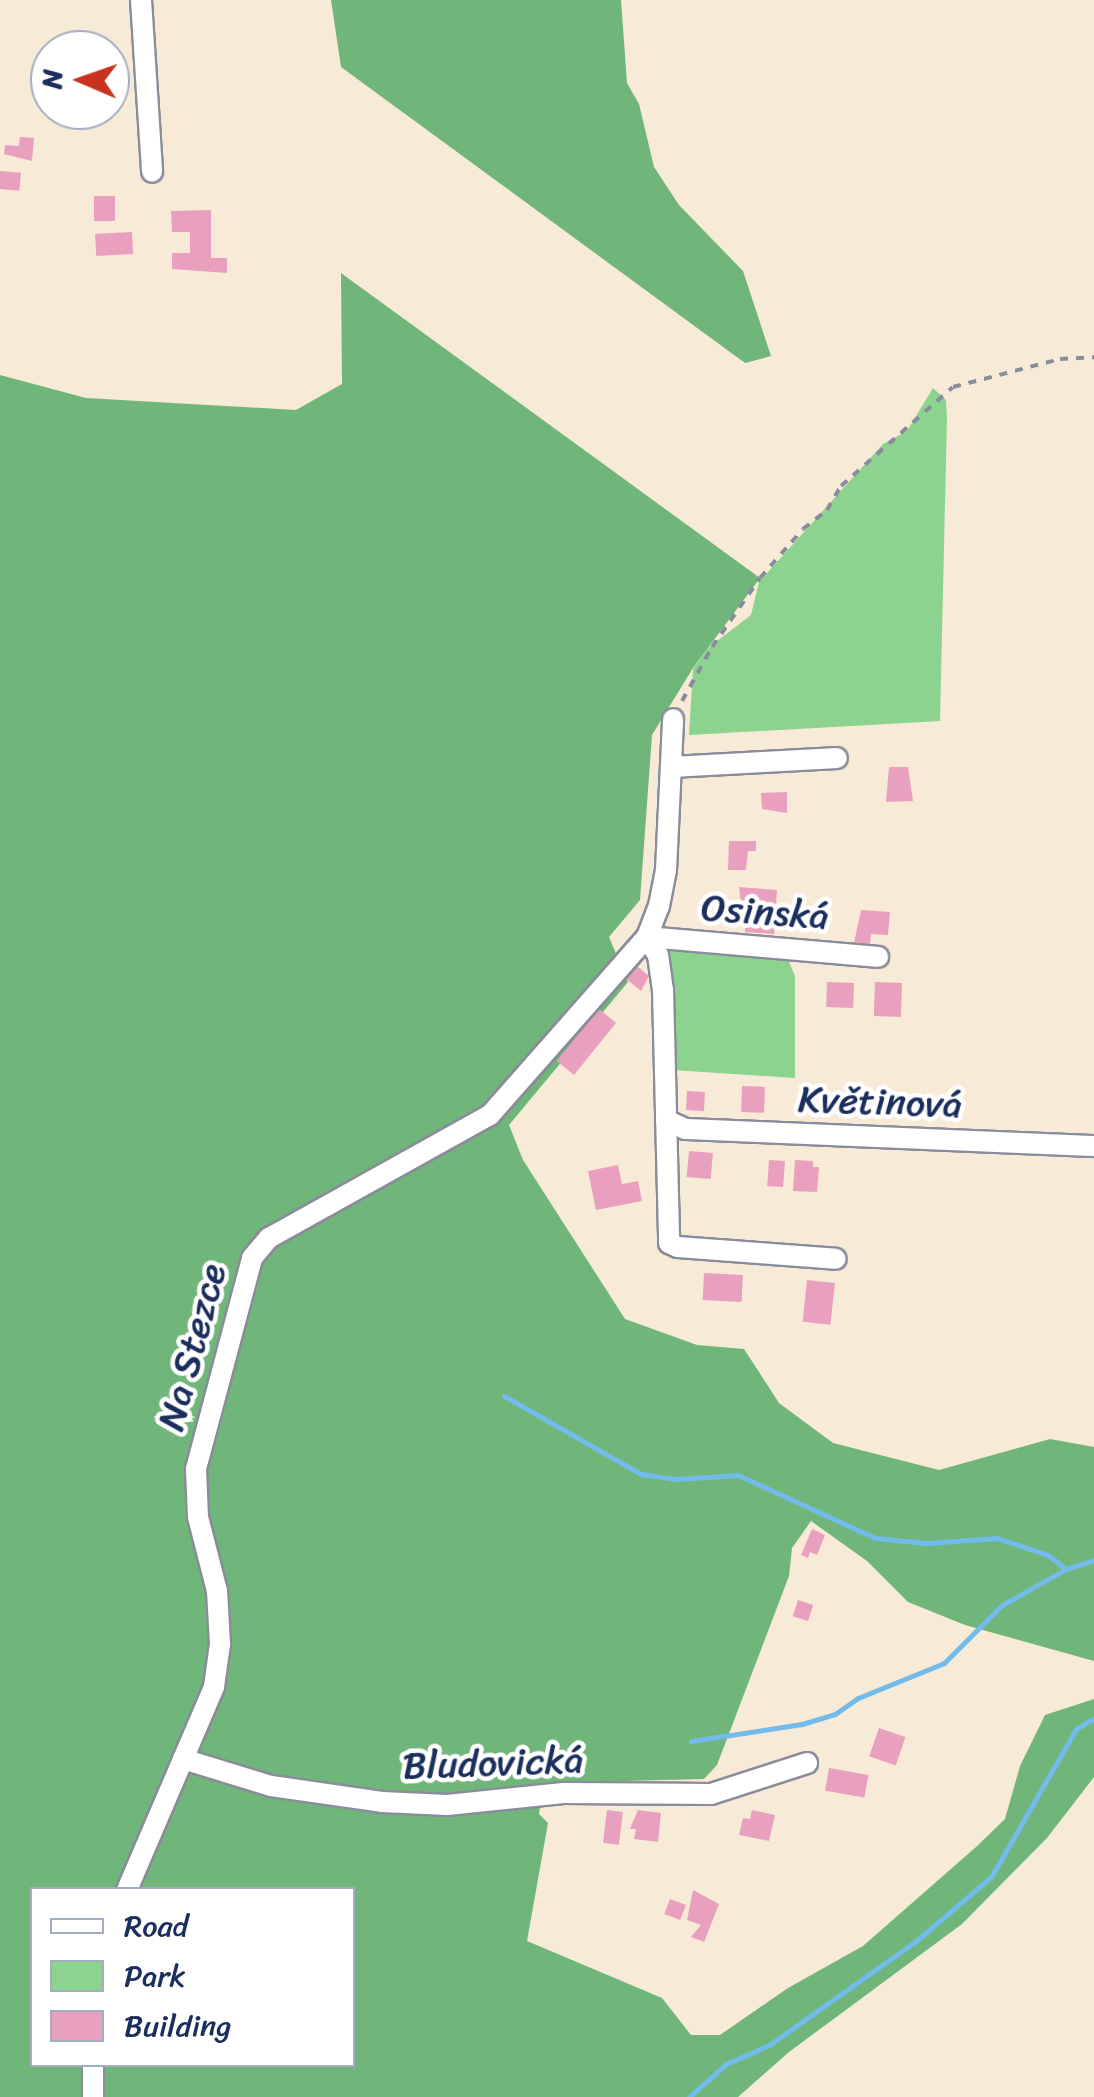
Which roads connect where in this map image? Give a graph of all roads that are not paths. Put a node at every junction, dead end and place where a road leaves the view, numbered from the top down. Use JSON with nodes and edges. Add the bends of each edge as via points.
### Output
{"nodes":[{"id":1,"x":141,"y":0,"type":"edge"},
{"id":2,"x":152,"y":172,"type":"dead end"},
{"id":3,"x":673,"y":719,"type":"road end"},
{"id":4,"x":837,"y":758,"type":"dead end"},
{"id":5,"x":672,"y":767,"type":"junction"},
{"id":6,"x":647,"y":937,"type":"junction"},
{"id":7,"x":878,"y":957,"type":"dead end"},
{"id":8,"x":666,"y":1120,"type":"junction"},
{"id":9,"x":1094,"y":1146,"type":"edge"},
{"id":10,"x":836,"y":1259,"type":"dead end"},
{"id":11,"x":182,"y":1759,"type":"junction"},
{"id":12,"x":807,"y":1764,"type":"dead end"},
{"id":13,"x":128,"y":1887,"type":"edge"},
{"id":14,"x":94,"y":2067,"type":"edge"},
{"id":15,"x":93,"y":2097,"type":"edge"}],
"edges":[{"from":1,"to":2,"type":"street"},
{"from":3,"to":5,"type":"street","name":"Na Stezce"},
{"from":4,"to":5,"type":"street"},
{"from":5,"to":6,"type":"street","name":"Na Stezce","via":[[666,870]]},
{"from":6,"to":7,"type":"street","name":"Osinská"},
{"from":6,"to":8,"type":"street","via":[[662,969]]},
{"from":6,"to":11,"type":"street","name":"Na Stezce","via":[[490,1115],[269,1238],[252,1258],[196,1469],[220,1644],[214,1688]]},
{"from":8,"to":9,"type":"street","name":"Květinová","via":[[684,1130]]},
{"from":8,"to":10,"type":"street","via":[[672,1246]]},
{"from":11,"to":12,"type":"street","name":"Bludovická","via":[[272,1786],[448,1805],[563,1794],[711,1794]]},
{"from":11,"to":13,"type":"street","name":"Na Stezce"},
{"from":14,"to":15,"type":"street"}]}
